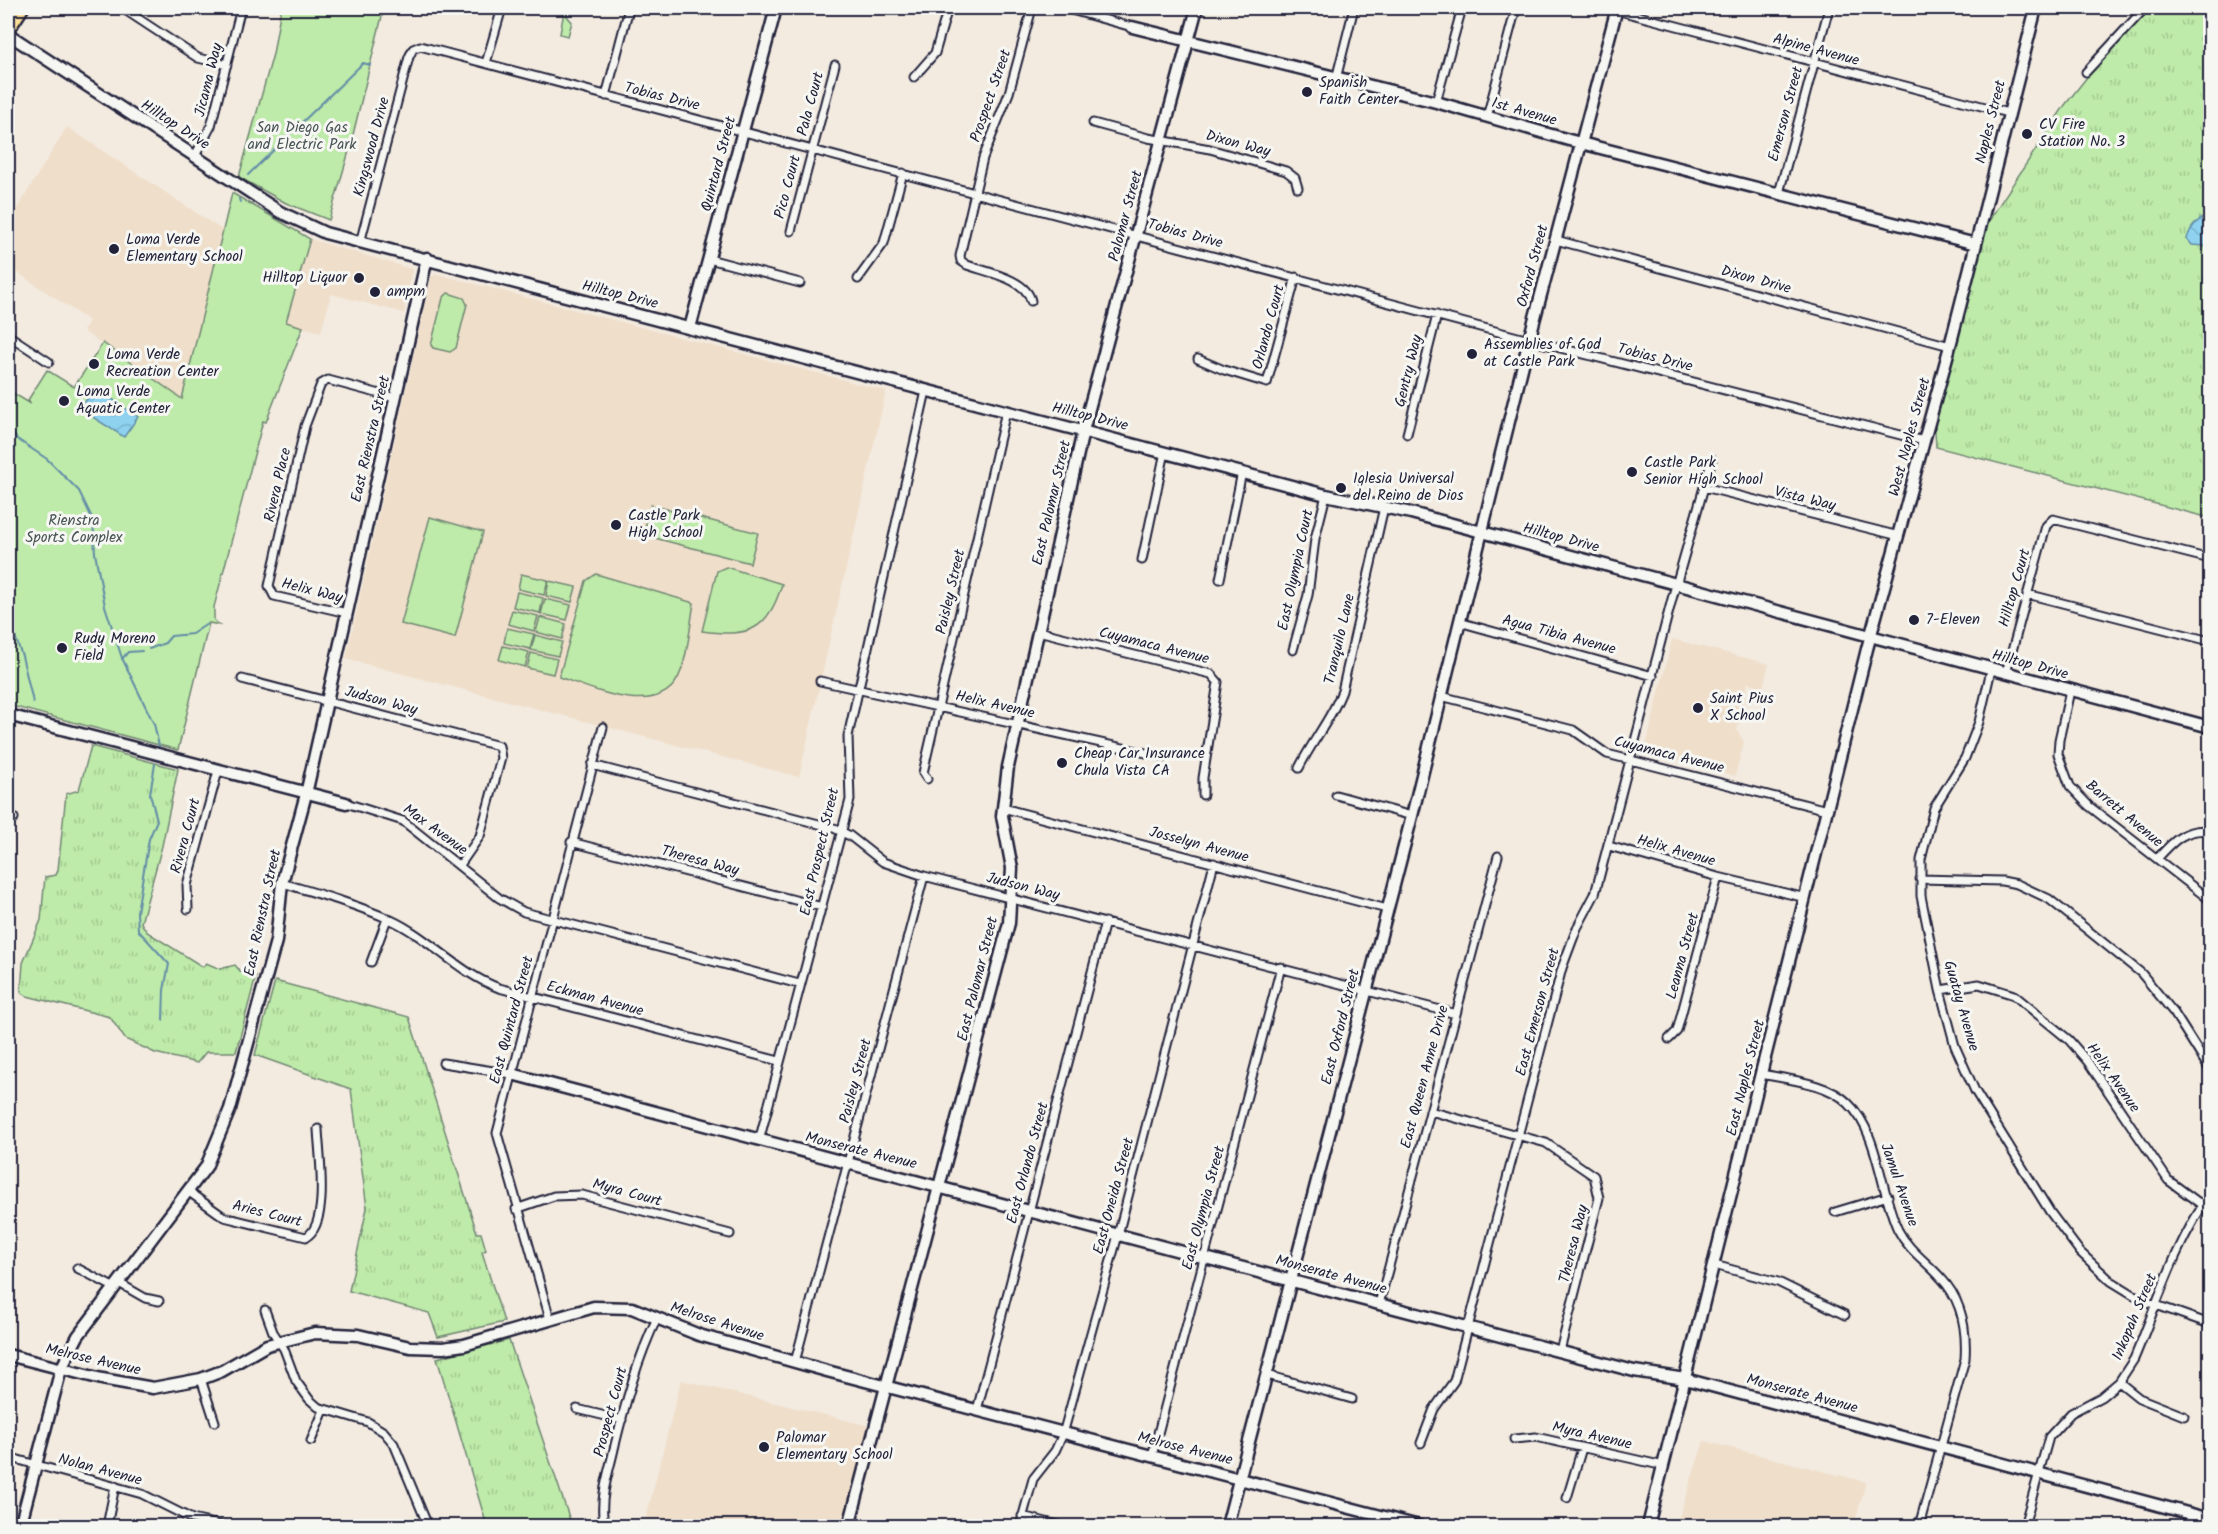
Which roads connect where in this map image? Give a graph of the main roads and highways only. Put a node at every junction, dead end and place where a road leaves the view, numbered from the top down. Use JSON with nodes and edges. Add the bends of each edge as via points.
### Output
{"nodes":[{"id":1,"x":23,"y":8,"type":"edge"},
{"id":2,"x":8,"y":32,"type":"edge"}],
"edges":[{"from":1,"to":2,"type":"main road"}]}
